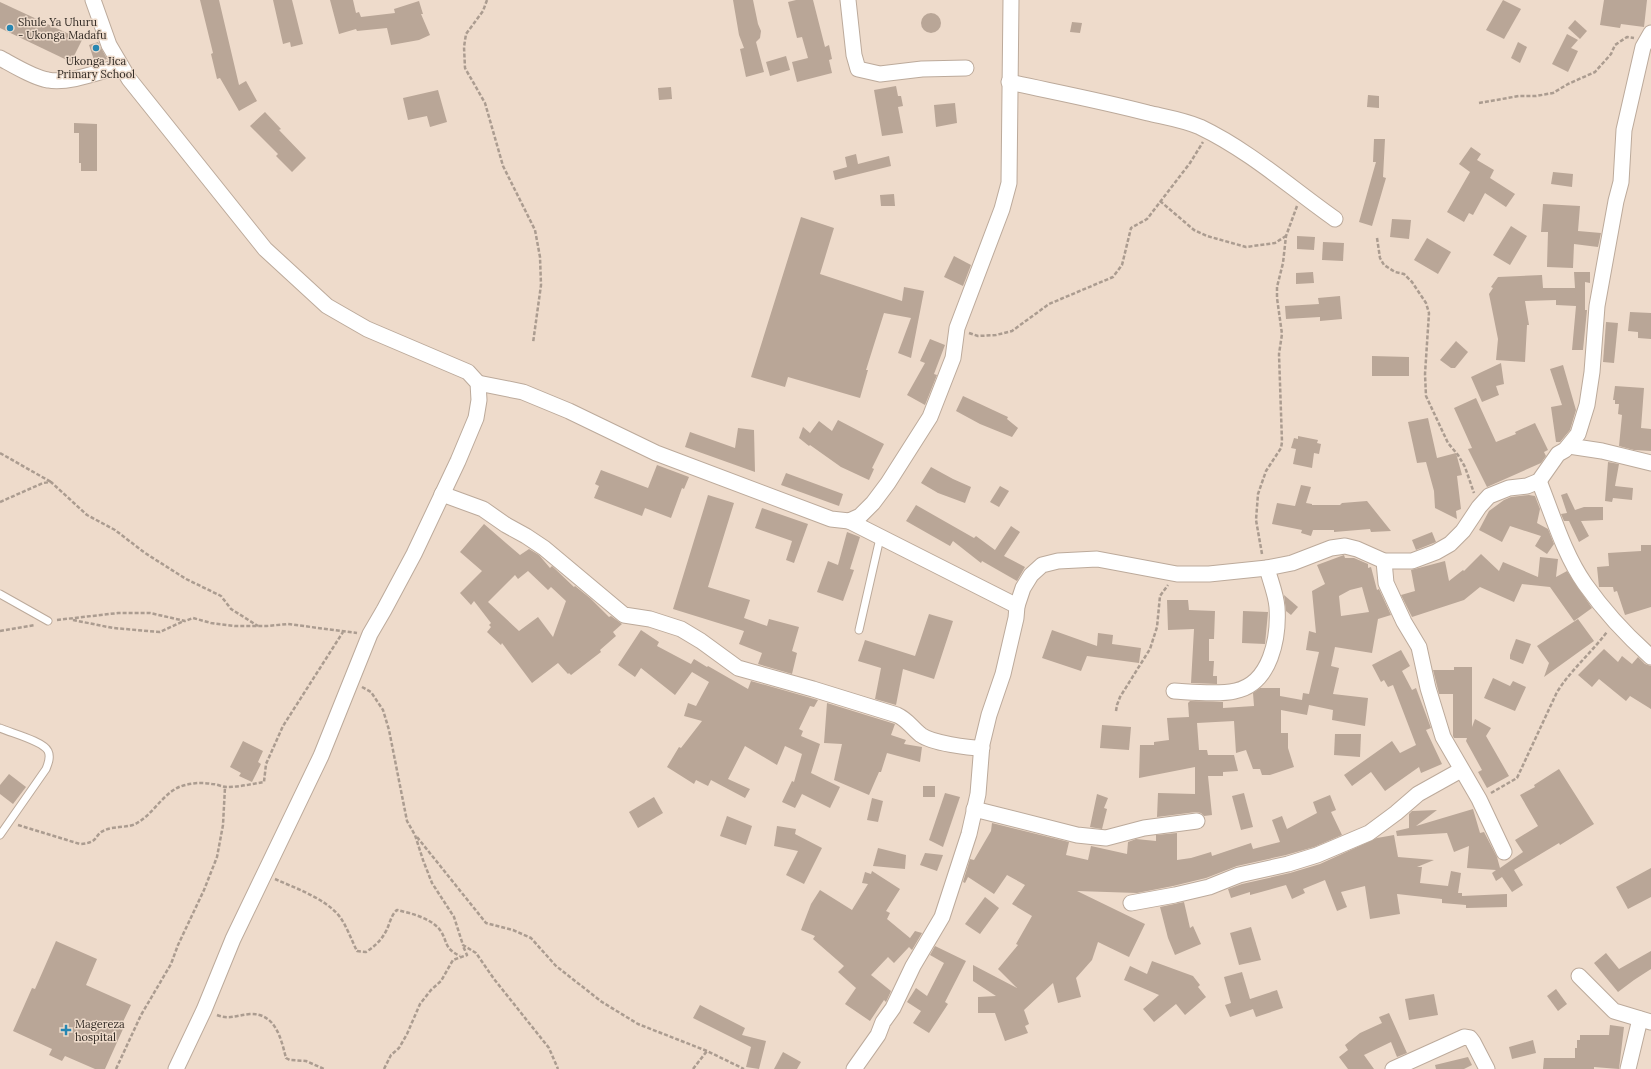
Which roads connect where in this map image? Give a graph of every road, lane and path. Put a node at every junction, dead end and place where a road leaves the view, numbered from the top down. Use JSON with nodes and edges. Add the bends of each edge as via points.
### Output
{"nodes":[{"id":1,"x":93,"y":0,"type":"edge"},
{"id":2,"x":487,"y":0,"type":"edge"},
{"id":3,"x":848,"y":0,"type":"edge"},
{"id":4,"x":1011,"y":0,"type":"edge"},
{"id":5,"x":1649,"y":36,"type":"edge"},
{"id":6,"x":0,"y":58,"type":"edge"},
{"id":7,"x":121,"y":66,"type":"junction"},
{"id":8,"x":966,"y":68,"type":"dead end"},
{"id":9,"x":1009,"y":82,"type":"junction"},
{"id":10,"x":1478,"y":103,"type":"dead end"},
{"id":11,"x":1209,"y":132,"type":"junction"},
{"id":12,"x":1301,"y":196,"type":"junction"},
{"id":13,"x":1160,"y":201,"type":"junction"},
{"id":14,"x":1335,"y":220,"type":"dead end"},
{"id":15,"x":1286,"y":236,"type":"junction"},
{"id":16,"x":1377,"y":238,"type":"dead end"},
{"id":17,"x":957,"y":328,"type":"junction"},
{"id":18,"x":533,"y":343,"type":"dead end"},
{"id":19,"x":478,"y":383,"type":"junction"},
{"id":20,"x":1569,"y":446,"type":"junction"},
{"id":21,"x":0,"y":453,"type":"edge"},
{"id":22,"x":1651,"y":463,"type":"edge"},
{"id":23,"x":1539,"y":481,"type":"junction"},
{"id":24,"x":51,"y":482,"type":"junction"},
{"id":25,"x":442,"y":494,"type":"junction"},
{"id":26,"x":0,"y":502,"type":"edge"},
{"id":27,"x":1479,"y":507,"type":"junction"},
{"id":28,"x":849,"y":521,"type":"junction"},
{"id":29,"x":880,"y":538,"type":"junction"},
{"id":30,"x":1384,"y":561,"type":"junction"},
{"id":31,"x":1268,"y":568,"type":"junction"},
{"id":32,"x":1177,"y":574,"type":"junction"},
{"id":33,"x":0,"y":594,"type":"edge"},
{"id":34,"x":1017,"y":606,"type":"junction"},
{"id":35,"x":68,"y":619,"type":"junction"},
{"id":36,"x":185,"y":620,"type":"junction"},
{"id":37,"x":48,"y":621,"type":"junction"},
{"id":38,"x":1615,"y":622,"type":"junction"},
{"id":39,"x":259,"y":626,"type":"junction"},
{"id":40,"x":859,"y":630,"type":"dead end"},
{"id":41,"x":0,"y":631,"type":"edge"},
{"id":42,"x":343,"y":632,"type":"junction"},
{"id":43,"x":370,"y":634,"type":"junction"},
{"id":44,"x":1651,"y":657,"type":"edge"},
{"id":45,"x":351,"y":680,"type":"junction"},
{"id":46,"x":1174,"y":691,"type":"dead end"},
{"id":47,"x":1116,"y":711,"type":"dead end"},
{"id":48,"x":0,"y":728,"type":"edge"},
{"id":49,"x":982,"y":748,"type":"junction"},
{"id":50,"x":1461,"y":770,"type":"junction"},
{"id":51,"x":225,"y":788,"type":"junction"},
{"id":52,"x":1479,"y":799,"type":"junction"},
{"id":53,"x":974,"y":809,"type":"junction"},
{"id":54,"x":1197,"y":821,"type":"dead end"},
{"id":55,"x":8,"y":822,"type":"junction"},
{"id":56,"x":0,"y":835,"type":"edge"},
{"id":57,"x":416,"y":835,"type":"junction"},
{"id":58,"x":1504,"y":852,"type":"dead end"},
{"id":59,"x":264,"y":874,"type":"junction"},
{"id":60,"x":1131,"y":902,"type":"dead end"},
{"id":61,"x":463,"y":945,"type":"junction"},
{"id":62,"x":460,"y":956,"type":"junction"},
{"id":63,"x":1579,"y":976,"type":"dead end"},
{"id":64,"x":204,"y":1010,"type":"junction"},
{"id":65,"x":1645,"y":1021,"type":"edge"},
{"id":66,"x":707,"y":1050,"type":"junction"},
{"id":67,"x":116,"y":1069,"type":"edge"},
{"id":68,"x":176,"y":1069,"type":"edge"},
{"id":69,"x":324,"y":1069,"type":"edge"},
{"id":70,"x":384,"y":1069,"type":"edge"},
{"id":71,"x":558,"y":1069,"type":"edge"},
{"id":72,"x":693,"y":1069,"type":"edge"},
{"id":73,"x":744,"y":1069,"type":"edge"},
{"id":74,"x":854,"y":1069,"type":"edge"},
{"id":75,"x":1393,"y":1069,"type":"edge"},
{"id":76,"x":1487,"y":1069,"type":"edge"},
{"id":77,"x":1628,"y":1069,"type":"edge"}],
"edges":[{"from":1,"to":7,"type":"street","via":[[109,45]]},
{"from":2,"to":18,"type":"path","via":[[483,11],[466,34],[466,68],[485,103],[504,166],[534,230],[540,257],[541,285]]},
{"from":3,"to":8,"type":"street","via":[[858,69],[880,74],[922,69]]},
{"from":4,"to":9,"type":"street"},
{"from":5,"to":10,"type":"path","via":[[1627,37],[1615,45],[1611,54],[1595,72],[1553,93]]},
{"from":5,"to":20,"type":"street","via":[[1639,64],[1624,130],[1621,182],[1597,306],[1587,405],[1578,434]]},
{"from":6,"to":7,"type":"street","via":[[48,80],[76,78]]},
{"from":7,"to":19,"type":"street","via":[[265,248],[322,302],[367,329],[468,372]]},
{"from":9,"to":11,"type":"street","via":[[1124,106],[1198,126]]},
{"from":9,"to":17,"type":"street","via":[[1009,183],[1002,209]]},
{"from":11,"to":12,"type":"street","via":[[1266,167]]},
{"from":11,"to":13,"type":"path","via":[[1190,163]]},
{"from":12,"to":14,"type":"street"},
{"from":12,"to":15,"type":"path"},
{"from":13,"to":15,"type":"path","via":[[1194,230],[1246,247],[1275,243]]},
{"from":13,"to":17,"type":"path","via":[[1147,219],[1131,228],[1122,265],[1113,277],[1049,304],[1012,331],[978,336]]},
{"from":15,"to":31,"type":"path","via":[[1277,287],[1282,334],[1279,354],[1282,442],[1281,448],[1266,471],[1258,494],[1256,520],[1261,552]]},
{"from":16,"to":27,"type":"path","via":[[1380,258],[1384,264],[1395,272],[1404,274],[1426,303],[1429,314],[1426,396],[1448,443],[1465,467]]},
{"from":17,"to":28,"type":"street","via":[[953,358],[930,417],[873,503],[860,516]]},
{"from":19,"to":25,"type":"street","via":[[476,418]]},
{"from":19,"to":28,"type":"street","via":[[523,392],[656,453],[831,519]]},
{"from":20,"to":22,"type":"street"},
{"from":20,"to":23,"type":"street","via":[[1558,454]]},
{"from":21,"to":24,"type":"path"},
{"from":23,"to":27,"type":"street","via":[[1527,486],[1498,491]]},
{"from":23,"to":38,"type":"street","via":[[1571,558],[1585,584]]},
{"from":24,"to":26,"type":"path"},
{"from":24,"to":39,"type":"path","via":[[87,515],[115,530],[186,580],[221,596],[231,609]]},
{"from":25,"to":43,"type":"street","via":[[414,554]]},
{"from":25,"to":49,"type":"street","via":[[483,509],[526,536],[624,615],[650,619],[681,629],[738,668],[898,715],[923,736],[932,740]]},
{"from":27,"to":30,"type":"street","via":[[1463,531],[1450,544],[1436,552],[1412,561]]},
{"from":28,"to":29,"type":"street"},
{"from":29,"to":34,"type":"street"},
{"from":29,"to":40,"type":"lane"},
{"from":30,"to":31,"type":"street","via":[[1345,546],[1330,548],[1292,563]]},
{"from":30,"to":50,"type":"street","via":[[1386,583],[1404,622],[1417,641],[1443,737]]},
{"from":31,"to":32,"type":"street","via":[[1209,574]]},
{"from":31,"to":46,"type":"street","via":[[1277,606],[1276,637],[1270,661],[1256,681],[1236,692]]},
{"from":32,"to":34,"type":"street","via":[[1097,559],[1058,561],[1042,565],[1031,575]]},
{"from":32,"to":47,"type":"path","via":[[1160,596],[1157,627],[1150,649],[1120,697]]},
{"from":33,"to":37,"type":"lane"},
{"from":34,"to":49,"type":"street","via":[[1011,644],[989,715]]},
{"from":35,"to":36,"type":"path","via":[[118,613],[150,613]]},
{"from":35,"to":36,"type":"path","via":[[113,628],[160,632]]},
{"from":35,"to":37,"type":"path"},
{"from":36,"to":39,"type":"path","via":[[192,618],[217,624]]},
{"from":37,"to":41,"type":"path"},
{"from":38,"to":44,"type":"street"},
{"from":38,"to":52,"type":"path","via":[[1594,650],[1565,679],[1517,778]]},
{"from":39,"to":42,"type":"path","via":[[288,624]]},
{"from":42,"to":43,"type":"path"},
{"from":42,"to":51,"type":"path","via":[[282,726],[266,764],[264,782]]},
{"from":43,"to":45,"type":"street"},
{"from":45,"to":57,"type":"path","via":[[371,692],[383,710],[407,821]]},
{"from":45,"to":59,"type":"street","via":[[321,756]]},
{"from":48,"to":55,"type":"lane","via":[[43,745],[49,752],[46,770]]},
{"from":49,"to":53,"type":"street","via":[[978,794]]},
{"from":50,"to":52,"type":"street"},
{"from":50,"to":60,"type":"street","via":[[1418,794],[1369,833],[1316,855],[1239,875],[1209,887]]},
{"from":51,"to":55,"type":"path","via":[[213,784],[192,783],[178,788],[136,825],[115,826],[102,831],[89,844],[80,844]]},
{"from":51,"to":67,"type":"path","via":[[223,825],[217,857],[207,884],[171,964],[142,1015]]},
{"from":52,"to":58,"type":"street"},
{"from":53,"to":54,"type":"street","via":[[1077,835],[1106,838],[1144,828]]},
{"from":53,"to":74,"type":"street","via":[[969,834],[936,930],[913,966],[878,1035]]},
{"from":55,"to":56,"type":"lane"},
{"from":57,"to":61,"type":"path","via":[[432,883],[454,917]]},
{"from":57,"to":66,"type":"path","via":[[486,923],[531,938],[556,966],[602,1002],[638,1024]]},
{"from":59,"to":62,"type":"path","via":[[330,906],[341,919],[357,950],[366,952],[376,946],[397,910],[434,923],[453,953]]},
{"from":59,"to":64,"type":"street"},
{"from":61,"to":62,"type":"path","via":[[467,955]]},
{"from":61,"to":71,"type":"path","via":[[476,953],[549,1048]]},
{"from":62,"to":70,"type":"path","via":[[453,960],[441,981],[420,1004],[407,1034]]},
{"from":63,"to":65,"type":"street","via":[[1614,1011]]},
{"from":64,"to":68,"type":"street"},
{"from":64,"to":69,"type":"path","via":[[226,1018],[252,1014],[267,1018],[277,1028],[286,1058],[306,1061]]},
{"from":65,"to":77,"type":"street"},
{"from":66,"to":72,"type":"path"},
{"from":66,"to":73,"type":"path"},
{"from":75,"to":76,"type":"street","via":[[1464,1037],[1470,1038],[1473,1042]]}]}
